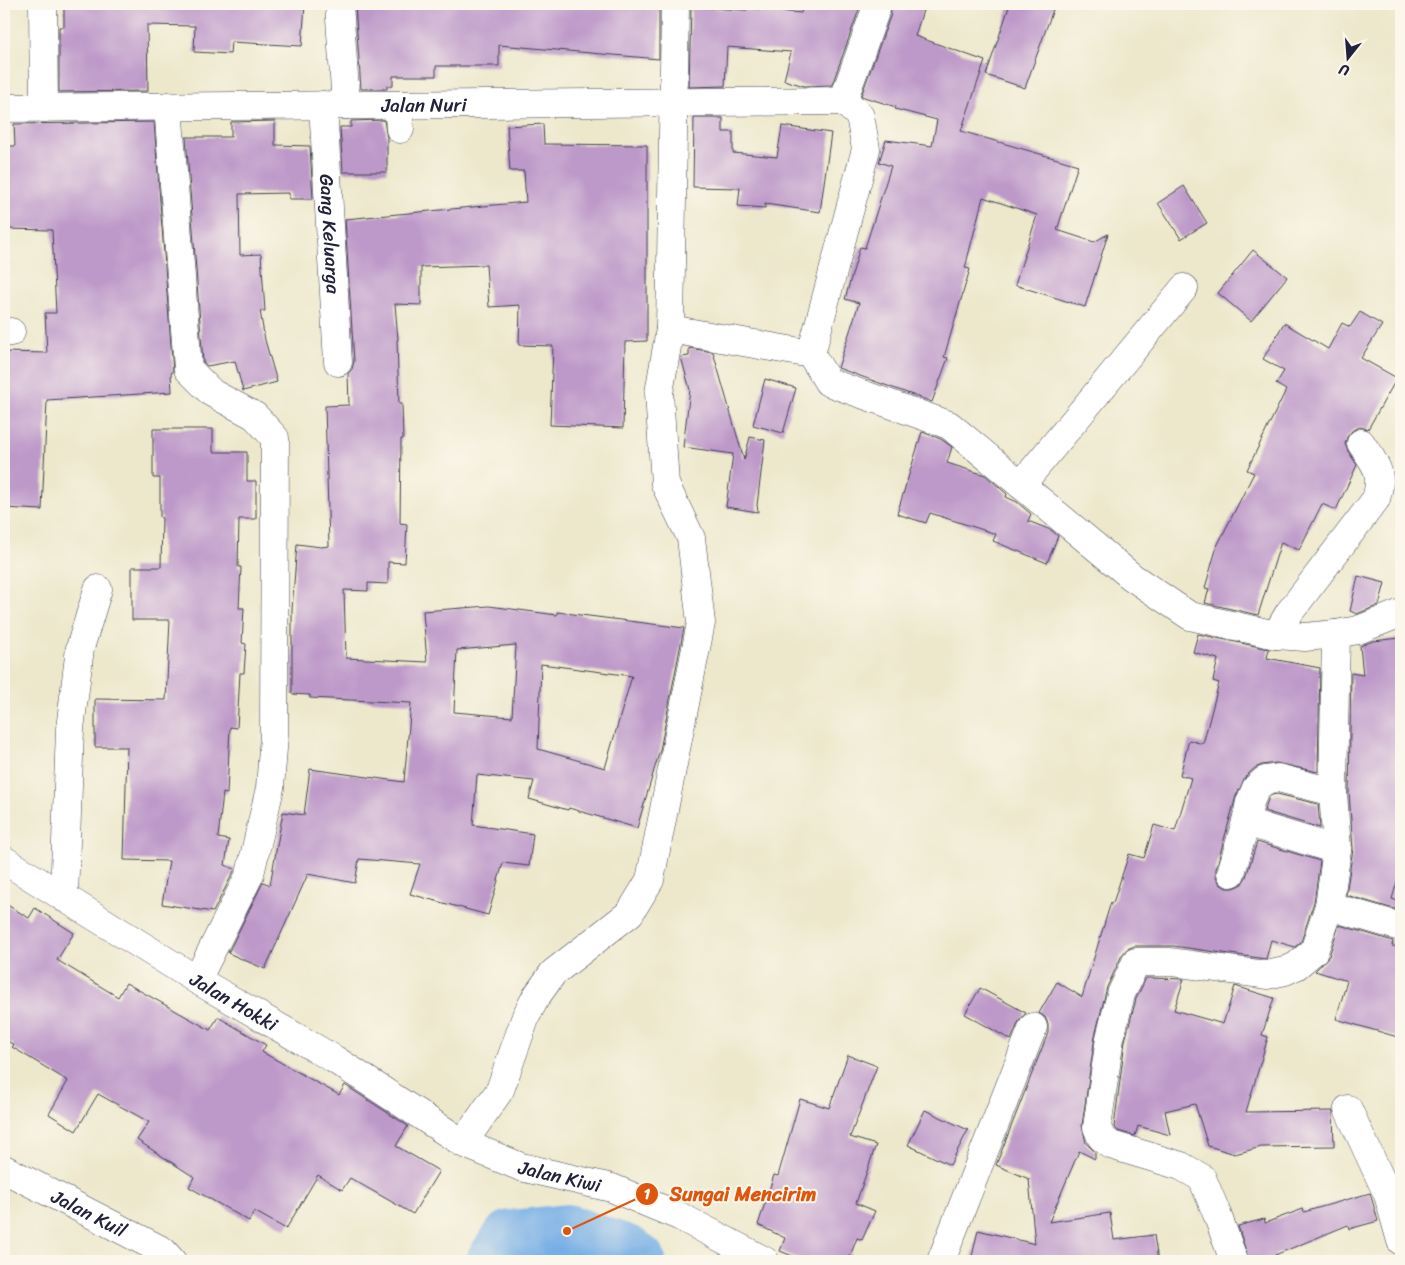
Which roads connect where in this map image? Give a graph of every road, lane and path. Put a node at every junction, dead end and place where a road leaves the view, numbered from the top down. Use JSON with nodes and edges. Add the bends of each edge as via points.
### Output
{"nodes":[{"id":1,"x":43,"y":4,"type":"edge"},
{"id":2,"x":339,"y":4,"type":"edge"},
{"id":3,"x":674,"y":4,"type":"edge"},
{"id":4,"x":876,"y":10,"type":"dead end"},
{"id":5,"x":843,"y":101,"type":"junction"},
{"id":6,"x":674,"y":103,"type":"junction"},
{"id":7,"x":335,"y":105,"type":"junction"},
{"id":8,"x":168,"y":106,"type":"junction"},
{"id":9,"x":4,"y":108,"type":"edge"},
{"id":10,"x":44,"y":108,"type":"junction"},
{"id":11,"x":1184,"y":288,"type":"dead end"},
{"id":12,"x":670,"y":329,"type":"junction"},
{"id":13,"x":811,"y":354,"type":"junction"},
{"id":14,"x":338,"y":362,"type":"dead end"},
{"id":15,"x":1360,"y":443,"type":"dead end"},
{"id":16,"x":1021,"y":485,"type":"junction"},
{"id":17,"x":98,"y":590,"type":"dead end"},
{"id":18,"x":1401,"y":613,"type":"edge"},
{"id":19,"x":1336,"y":634,"type":"junction"},
{"id":20,"x":1276,"y":635,"type":"junction"},
{"id":21,"x":1333,"y":792,"type":"junction"},
{"id":22,"x":1246,"y":822,"type":"junction"},
{"id":23,"x":1337,"y":850,"type":"junction"},
{"id":24,"x":4,"y":860,"type":"edge"},
{"id":25,"x":1231,"y":873,"type":"dead end"},
{"id":26,"x":64,"y":898,"type":"junction"},
{"id":27,"x":1329,"y":906,"type":"junction"},
{"id":28,"x":1401,"y":927,"type":"edge"},
{"id":29,"x":197,"y":980,"type":"junction"},
{"id":30,"x":1033,"y":1027,"type":"dead end"},
{"id":31,"x":1348,"y":1109,"type":"dead end"},
{"id":32,"x":463,"y":1143,"type":"junction"},
{"id":33,"x":4,"y":1169,"type":"edge"},
{"id":34,"x":1401,"y":1241,"type":"edge"},
{"id":35,"x":172,"y":1261,"type":"edge"},
{"id":36,"x":765,"y":1261,"type":"edge"},
{"id":37,"x":941,"y":1261,"type":"edge"},
{"id":38,"x":1234,"y":1261,"type":"edge"}],
"edges":[{"from":1,"to":10,"type":"street"},
{"from":2,"to":7,"type":"street","name":"Gang Keluarga"},
{"from":3,"to":6,"type":"street"},
{"from":4,"to":5,"type":"street"},
{"from":5,"to":6,"type":"street","name":"Jalan Nuri"},
{"from":5,"to":13,"type":"street","via":[[860,116],[866,149]]},
{"from":6,"to":7,"type":"street","name":"Jalan Nuri","via":[[399,117]]},
{"from":6,"to":12,"type":"street"},
{"from":7,"to":8,"type":"street","name":"Jalan Nuri"},
{"from":7,"to":14,"type":"street","name":"Gang Keluarga"},
{"from":8,"to":10,"type":"street","name":"Jalan Nuri"},
{"from":8,"to":29,"type":"street","via":[[188,370],[212,393],[255,416],[275,438],[274,735],[270,788],[250,874]]},
{"from":9,"to":10,"type":"street","name":"Jalan Nuri"},
{"from":11,"to":16,"type":"street"},
{"from":12,"to":13,"type":"street"},
{"from":12,"to":32,"type":"street","via":[[659,393],[665,484],[691,538],[701,623],[650,880],[630,913],[553,973],[526,1016],[500,1090]]},
{"from":13,"to":16,"type":"street","via":[[828,382],[949,424]]},
{"from":15,"to":20,"type":"street","via":[[1378,470],[1380,484],[1376,499],[1289,612]]},
{"from":16,"to":20,"type":"street","via":[[1132,577],[1190,616]]},
{"from":17,"to":26,"type":"street","via":[[80,648],[70,729]]},
{"from":18,"to":19,"type":"street","via":[[1358,630]]},
{"from":19,"to":20,"type":"street"},
{"from":19,"to":21,"type":"street"},
{"from":21,"to":22,"type":"street","via":[[1278,778],[1265,780],[1256,788]]},
{"from":21,"to":23,"type":"street"},
{"from":22,"to":23,"type":"street"},
{"from":22,"to":25,"type":"street"},
{"from":23,"to":27,"type":"street"},
{"from":24,"to":26,"type":"street","name":"Jalan Hokki"},
{"from":26,"to":29,"type":"street","name":"Jalan Hokki"},
{"from":27,"to":28,"type":"street"},
{"from":27,"to":38,"type":"street","via":[[1314,951],[1285,971],[1267,974],[1171,962],[1136,962],[1121,994],[1110,1038],[1097,1127],[1101,1137],[1111,1145],[1182,1166],[1202,1178]]},
{"from":29,"to":32,"type":"street","name":"Jalan Hokki","via":[[334,1059]]},
{"from":30,"to":37,"type":"street"},
{"from":31,"to":34,"type":"street","via":[[1388,1195]]},
{"from":32,"to":36,"type":"street","name":"Jalan Kiwi","via":[[520,1167],[612,1188],[679,1216]]},
{"from":33,"to":35,"type":"street","name":"Jalan Kuil","via":[[163,1251]]}]}
